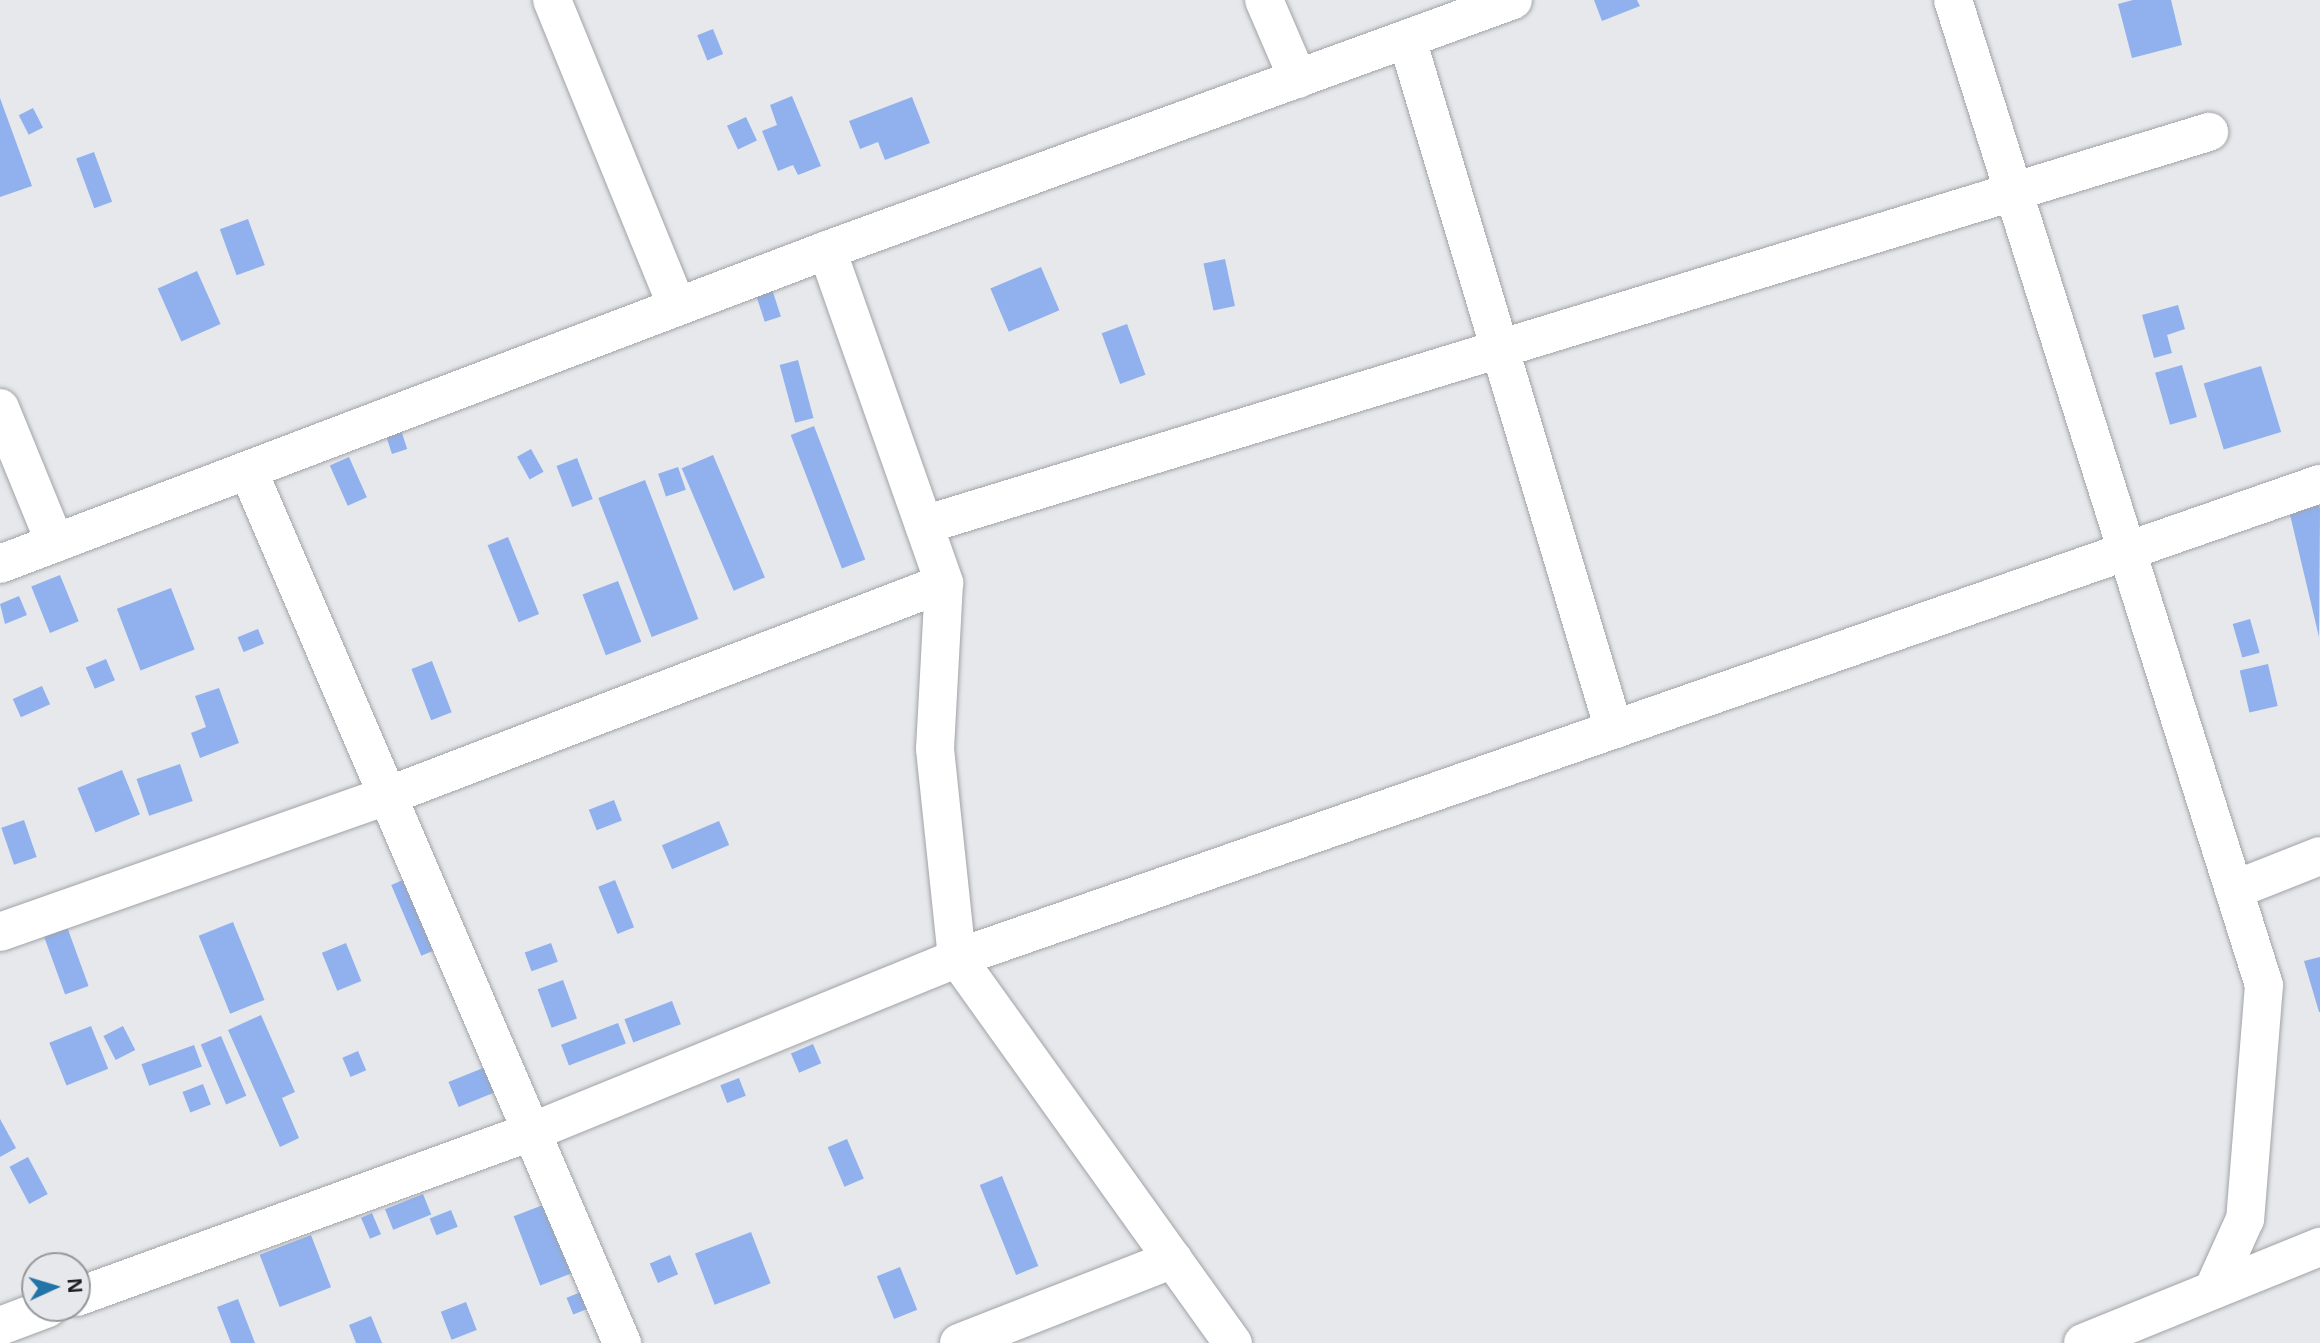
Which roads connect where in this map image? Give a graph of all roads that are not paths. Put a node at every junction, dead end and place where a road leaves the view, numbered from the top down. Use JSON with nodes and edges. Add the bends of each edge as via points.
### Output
{"nodes":[{"id":1,"x":552,"y":0,"type":"edge"},
{"id":2,"x":1264,"y":0,"type":"edge"},
{"id":3,"x":1513,"y":0,"type":"edge"},
{"id":4,"x":1953,"y":0,"type":"edge"},
{"id":5,"x":1407,"y":39,"type":"junction"},
{"id":6,"x":1297,"y":79,"type":"junction"},
{"id":7,"x":2209,"y":132,"type":"dead end"},
{"id":8,"x":2013,"y":192,"type":"junction"},
{"id":9,"x":827,"y":250,"type":"junction"},
{"id":10,"x":677,"y":307,"type":"junction"},
{"id":11,"x":1500,"y":349,"type":"junction"},
{"id":12,"x":0,"y":408,"type":"edge"},
{"id":13,"x":248,"y":470,"type":"junction"},
{"id":14,"x":2320,"y":485,"type":"edge"},
{"id":15,"x":924,"y":525,"type":"junction"},
{"id":16,"x":55,"y":543,"type":"junction"},
{"id":17,"x":2127,"y":552,"type":"junction"},
{"id":18,"x":0,"y":564,"type":"edge"},
{"id":19,"x":944,"y":583,"type":"junction"},
{"id":20,"x":1614,"y":730,"type":"junction"},
{"id":21,"x":390,"y":795,"type":"junction"},
{"id":22,"x":2320,"y":856,"type":"edge"},
{"id":23,"x":2234,"y":890,"type":"junction"},
{"id":24,"x":0,"y":932,"type":"edge"},
{"id":25,"x":957,"y":958,"type":"junction"},
{"id":26,"x":534,"y":1131,"type":"junction"},
{"id":27,"x":2320,"y":1247,"type":"edge"},
{"id":28,"x":1173,"y":1259,"type":"junction"},
{"id":29,"x":2213,"y":1290,"type":"junction"},
{"id":30,"x":91,"y":1292,"type":"edge"},
{"id":31,"x":21,"y":1318,"type":"edge"},
{"id":32,"x":0,"y":1325,"type":"edge"},
{"id":33,"x":622,"y":1343,"type":"edge"},
{"id":34,"x":959,"y":1343,"type":"edge"},
{"id":35,"x":1233,"y":1343,"type":"edge"},
{"id":36,"x":2083,"y":1343,"type":"edge"}],
"edges":[{"from":1,"to":10,"type":"street"},
{"from":2,"to":6,"type":"street"},
{"from":3,"to":5,"type":"street"},
{"from":4,"to":8,"type":"street"},
{"from":5,"to":6,"type":"street"},
{"from":5,"to":11,"type":"street"},
{"from":6,"to":9,"type":"street"},
{"from":7,"to":8,"type":"street"},
{"from":8,"to":11,"type":"street"},
{"from":8,"to":17,"type":"street"},
{"from":9,"to":10,"type":"street"},
{"from":9,"to":15,"type":"street"},
{"from":10,"to":13,"type":"street"},
{"from":11,"to":15,"type":"street"},
{"from":11,"to":20,"type":"street"},
{"from":12,"to":16,"type":"street"},
{"from":13,"to":16,"type":"street"},
{"from":13,"to":21,"type":"street"},
{"from":14,"to":17,"type":"street"},
{"from":15,"to":19,"type":"street"},
{"from":16,"to":18,"type":"street"},
{"from":17,"to":20,"type":"street"},
{"from":17,"to":23,"type":"street"},
{"from":19,"to":21,"type":"street"},
{"from":19,"to":25,"type":"street","via":[[935,749]]},
{"from":20,"to":25,"type":"street"},
{"from":21,"to":24,"type":"street"},
{"from":21,"to":26,"type":"street"},
{"from":22,"to":23,"type":"street"},
{"from":23,"to":29,"type":"street","via":[[2264,985],[2245,1219]]},
{"from":25,"to":26,"type":"street"},
{"from":25,"to":28,"type":"street"},
{"from":26,"to":30,"type":"street"},
{"from":26,"to":33,"type":"street"},
{"from":27,"to":29,"type":"street"},
{"from":28,"to":34,"type":"street"},
{"from":28,"to":35,"type":"street"},
{"from":29,"to":36,"type":"street"},
{"from":31,"to":32,"type":"street"}]}
